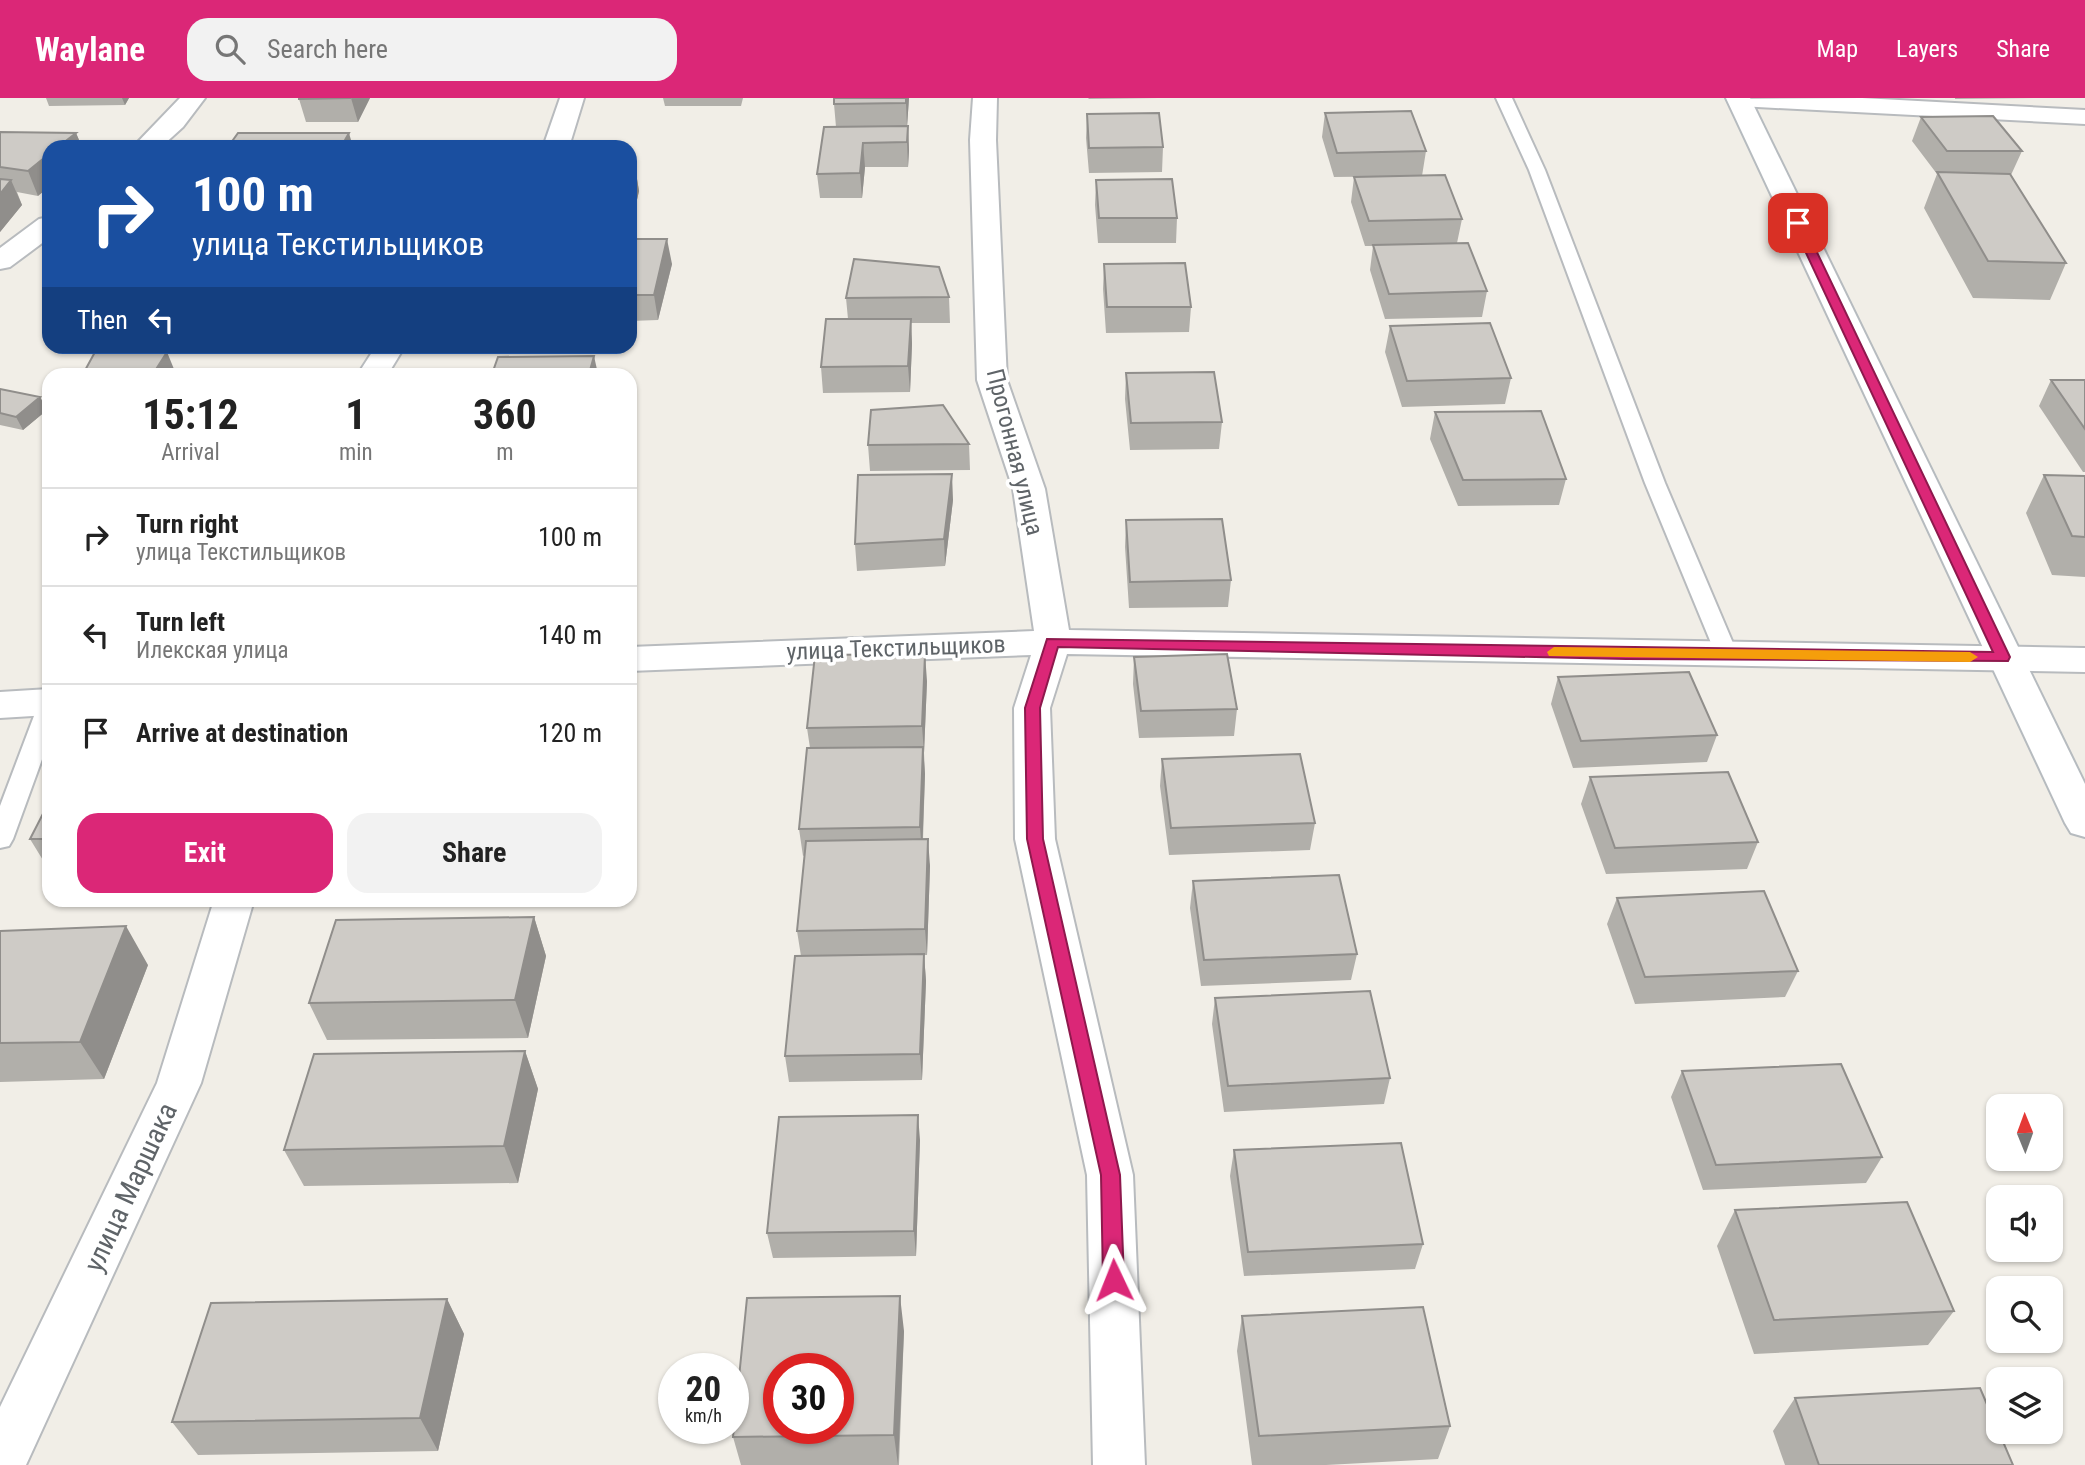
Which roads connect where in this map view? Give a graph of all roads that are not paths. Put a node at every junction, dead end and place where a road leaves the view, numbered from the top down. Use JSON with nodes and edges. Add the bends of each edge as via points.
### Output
{"nodes":[{"id":1,"x":193,"y":98,"type":"edge"},
{"id":2,"x":572,"y":98,"type":"edge"},
{"id":3,"x":985,"y":98,"type":"edge"},
{"id":4,"x":1504,"y":98,"type":"edge"},
{"id":5,"x":1739,"y":98,"type":"edge"},
{"id":6,"x":2085,"y":117,"type":"edge"},
{"id":7,"x":154,"y":140,"type":"edge"},
{"id":8,"x":558,"y":140,"type":"edge"},
{"id":9,"x":42,"y":230,"type":"edge"},
{"id":10,"x":0,"y":261,"type":"edge"},
{"id":11,"x":1053,"y":642,"type":"junction"},
{"id":12,"x":1727,"y":655,"type":"junction"},
{"id":13,"x":2003,"y":657,"type":"junction"},
{"id":14,"x":637,"y":659,"type":"edge"},
{"id":15,"x":2085,"y":660,"type":"edge"},
{"id":16,"x":42,"y":702,"type":"edge"},
{"id":17,"x":0,"y":705,"type":"edge"},
{"id":18,"x":42,"y":727,"type":"edge"},
{"id":19,"x":2085,"y":823,"type":"edge"},
{"id":20,"x":0,"y":839,"type":"edge"},
{"id":21,"x":232,"y":907,"type":"edge"},
{"id":22,"x":0,"y":1464,"type":"edge"},
{"id":23,"x":1119,"y":1465,"type":"edge"}],
"edges":[{"from":1,"to":7,"type":"street"},
{"from":2,"to":8,"type":"street"},
{"from":3,"to":11,"type":"street","name":"Прогонная улица","via":[[992,380],[1029,489]]},
{"from":4,"to":12,"type":"lane","via":[[1537,170],[1655,483]]},
{"from":5,"to":6,"type":"street"},
{"from":5,"to":13,"type":"street"},
{"from":9,"to":10,"type":"street"},
{"from":11,"to":12,"type":"street","name":"улица Текстильщиков"},
{"from":11,"to":14,"type":"street","name":"улица Текстильщиков"},
{"from":11,"to":23,"type":"street","name":"Прогонная улица","via":[[1032,708],[1035,839],[1110,1175]]},
{"from":12,"to":13,"type":"street","name":"улица Текстильщиков"},
{"from":13,"to":15,"type":"street","name":"улица Текстильщиков"},
{"from":13,"to":19,"type":"street"},
{"from":16,"to":17,"type":"street"},
{"from":18,"to":20,"type":"lane"},
{"from":21,"to":22,"type":"street","name":"улица Маршака","via":[[179,1083]]}]}
